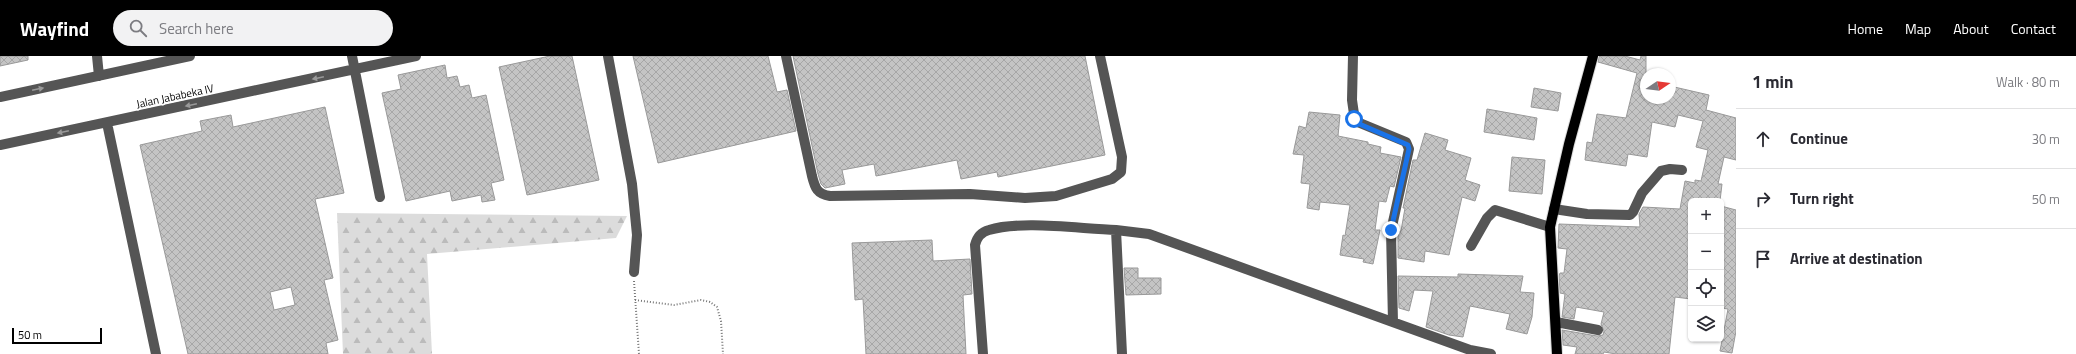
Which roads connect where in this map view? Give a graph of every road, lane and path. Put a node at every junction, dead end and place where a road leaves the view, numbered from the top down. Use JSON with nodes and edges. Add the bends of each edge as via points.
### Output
{"nodes":[{"id":1,"x":97,"y":56,"type":"edge"},
{"id":2,"x":190,"y":56,"type":"edge"},
{"id":3,"x":352,"y":56,"type":"edge"},
{"id":4,"x":416,"y":56,"type":"edge"},
{"id":5,"x":608,"y":56,"type":"edge"},
{"id":6,"x":786,"y":56,"type":"edge"},
{"id":7,"x":1100,"y":56,"type":"edge"},
{"id":8,"x":1352,"y":56,"type":"edge"},
{"id":9,"x":1593,"y":56,"type":"edge"},
{"id":10,"x":156,"y":60,"type":"edge"},
{"id":11,"x":356,"y":69,"type":"junction"},
{"id":12,"x":99,"y":76,"type":"junction"},
{"id":13,"x":0,"y":97,"type":"edge"},
{"id":14,"x":107,"y":123,"type":"junction"},
{"id":15,"x":0,"y":145,"type":"edge"},
{"id":16,"x":1682,"y":170,"type":"dead end"},
{"id":17,"x":380,"y":197,"type":"dead end"},
{"id":18,"x":1554,"y":209,"type":"junction"},
{"id":19,"x":1550,"y":227,"type":"junction"},
{"id":20,"x":1116,"y":230,"type":"junction"},
{"id":21,"x":1471,"y":246,"type":"dead end"},
{"id":22,"x":634,"y":272,"type":"joint"},
{"id":23,"x":635,"y":300,"type":"junction"},
{"id":24,"x":1393,"y":322,"type":"junction"},
{"id":25,"x":1556,"y":322,"type":"junction"},
{"id":26,"x":1598,"y":330,"type":"dead end"},
{"id":27,"x":156,"y":354,"type":"edge"},
{"id":28,"x":640,"y":354,"type":"edge"},
{"id":29,"x":723,"y":354,"type":"edge"},
{"id":30,"x":983,"y":354,"type":"edge"},
{"id":31,"x":1122,"y":354,"type":"edge"},
{"id":32,"x":1491,"y":354,"type":"edge"},
{"id":33,"x":1557,"y":354,"type":"edge"}],
"edges":[{"from":1,"to":12,"type":"street"},
{"from":2,"to":10,"type":"street"},
{"from":3,"to":11,"type":"street"},
{"from":4,"to":11,"type":"street","name":"Jalan Jababeka IV"},
{"from":5,"to":22,"type":"street","via":[[632,184],[637,235]]},
{"from":6,"to":7,"type":"street","via":[[814,186],[821,194],[970,194],[1024,198],[1056,196],[1112,179],[1121,172],[1122,157]]},
{"from":8,"to":24,"type":"street","via":[[1352,100],[1355,121],[1406,142],[1409,149],[1391,230]]},
{"from":9,"to":18,"type":"main road","via":[[1568,144]]},
{"from":10,"to":12,"type":"street"},
{"from":11,"to":14,"type":"street","name":"Jalan Jababeka IV","one_way":true},
{"from":11,"to":17,"type":"street"},
{"from":13,"to":12,"type":"street","one_way":true},
{"from":14,"to":15,"type":"street","name":"Jalan Jababeka IV","one_way":true},
{"from":14,"to":27,"type":"street"},
{"from":16,"to":18,"type":"street","via":[[1661,171],[1642,193],[1630,215],[1587,214]]},
{"from":18,"to":19,"type":"main road"},
{"from":19,"to":21,"type":"street","via":[[1495,210],[1487,218]]},
{"from":19,"to":25,"type":"main road"},
{"from":20,"to":24,"type":"street","via":[[1149,234]]},
{"from":20,"to":30,"type":"street","via":[[1022,225],[982,233],[975,245]]},
{"from":20,"to":31,"type":"street"},
{"from":22,"to":23,"type":"path"},
{"from":23,"to":28,"type":"path"},
{"from":23,"to":29,"type":"path","via":[[674,305],[701,300],[717,306],[721,321]]},
{"from":24,"to":32,"type":"street","via":[[1470,350]]},
{"from":25,"to":26,"type":"street"},
{"from":25,"to":33,"type":"main road"}]}
